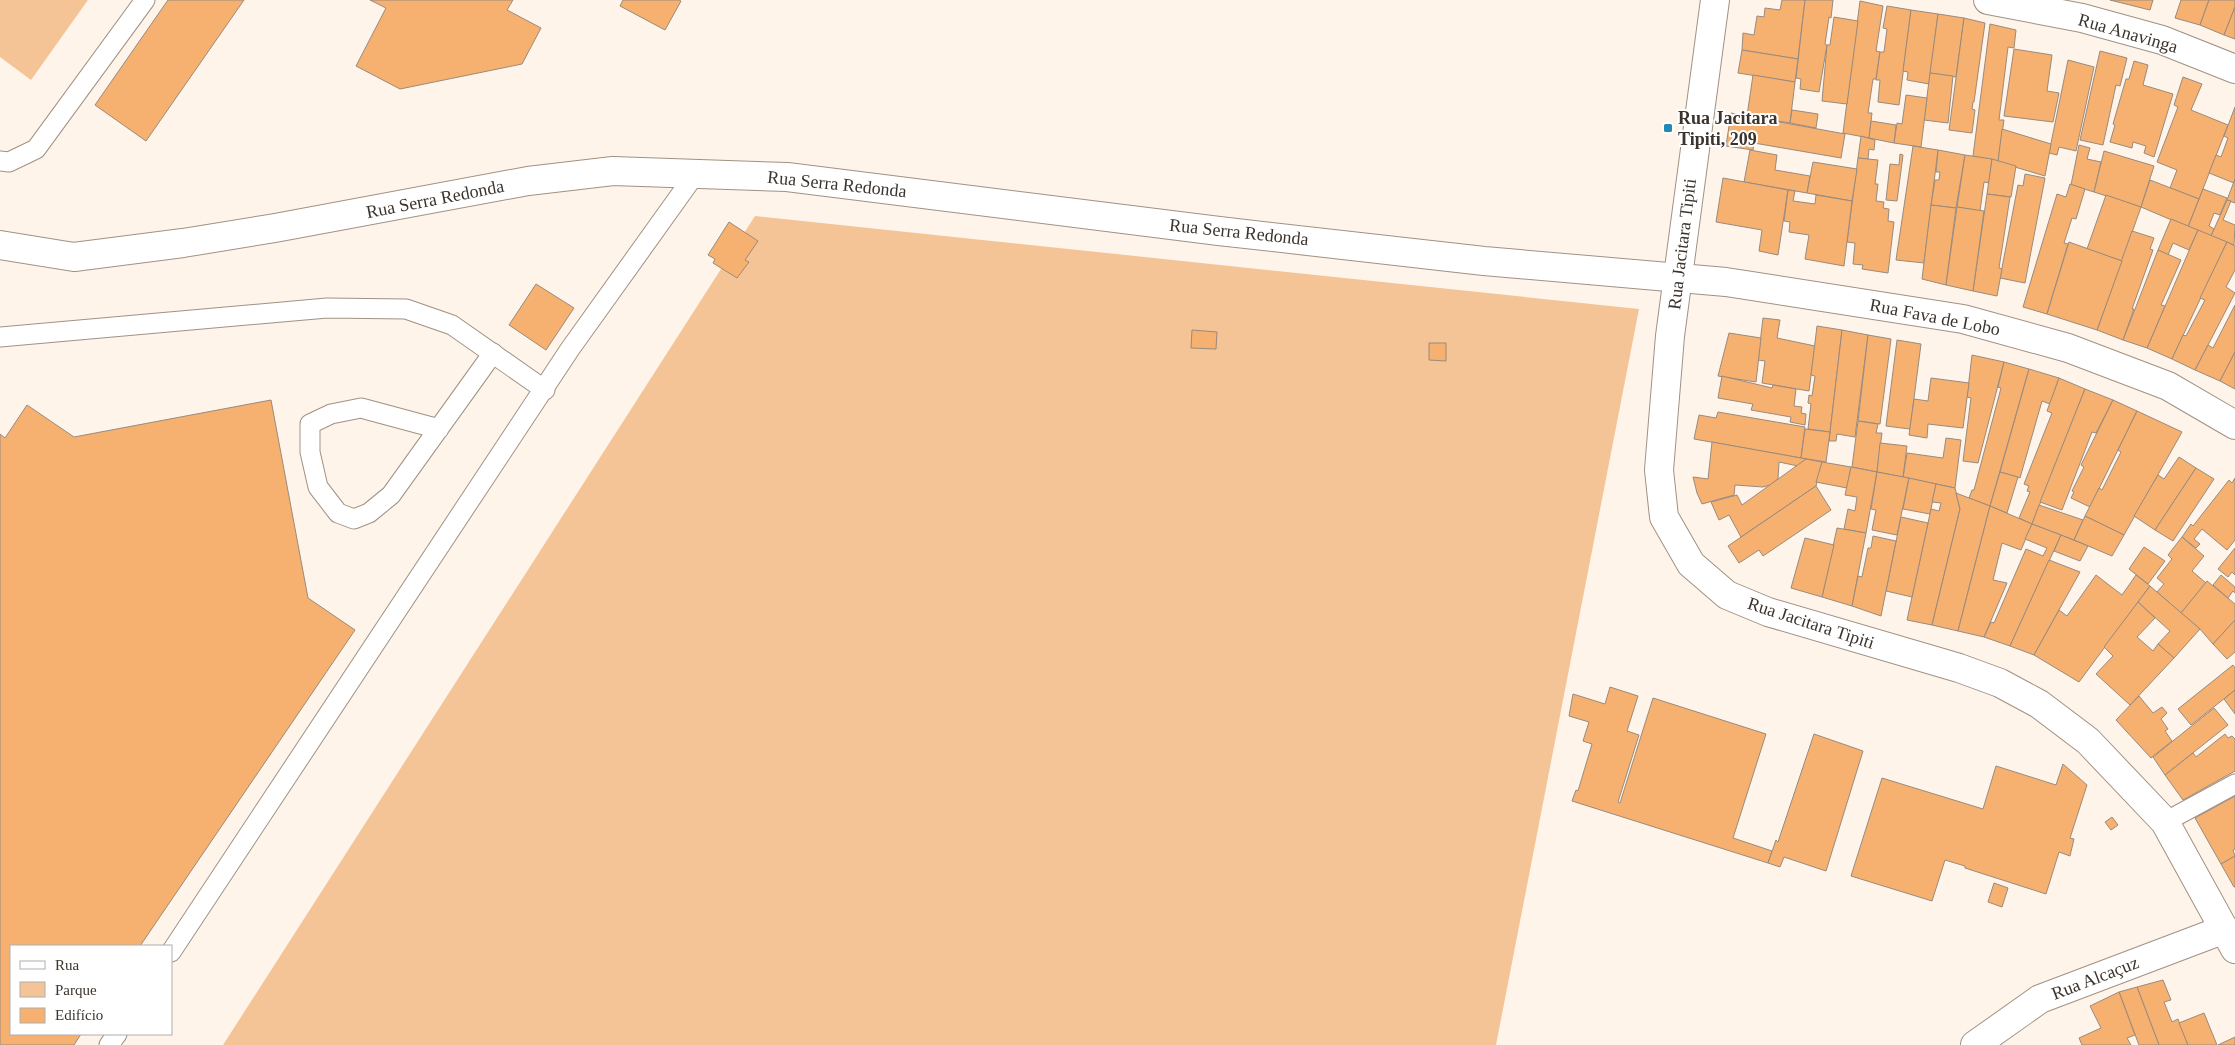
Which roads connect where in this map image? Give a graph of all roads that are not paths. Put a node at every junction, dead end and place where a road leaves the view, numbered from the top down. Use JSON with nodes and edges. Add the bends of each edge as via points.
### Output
{"nodes":[{"id":1,"x":145,"y":0,"type":"edge"},
{"id":2,"x":1715,"y":0,"type":"edge"},
{"id":3,"x":1988,"y":0,"type":"edge"},
{"id":4,"x":2235,"y":69,"type":"edge"},
{"id":5,"x":0,"y":161,"type":"edge"},
{"id":6,"x":696,"y":173,"type":"junction"},
{"id":7,"x":0,"y":245,"type":"edge"},
{"id":8,"x":1677,"y":278,"type":"junction"},
{"id":9,"x":0,"y":337,"type":"edge"},
{"id":10,"x":494,"y":352,"type":"junction"},
{"id":11,"x":545,"y":390,"type":"junction"},
{"id":12,"x":2235,"y":425,"type":"edge"},
{"id":13,"x":439,"y":429,"type":"junction"},
{"id":14,"x":2235,"y":784,"type":"edge"},
{"id":15,"x":2165,"y":822,"type":"junction"},
{"id":16,"x":2230,"y":939,"type":"edge"},
{"id":17,"x":172,"y":950,"type":"edge"},
{"id":18,"x":1975,"y":1045,"type":"edge"}],
"edges":[{"from":1,"to":5,"type":"lane","via":[[36,149],[10,162]]},
{"from":2,"to":8,"type":"street","name":"Rua Jacitara Tipiti"},
{"from":3,"to":4,"type":"street","name":"Rua Anavinga","via":[[2082,18],[2162,40]]},
{"from":6,"to":7,"type":"street","name":"Rua Serra Redonda","via":[[612,171],[528,181],[275,228],[74,257]]},
{"from":6,"to":8,"type":"street","name":"Rua Serra Redonda","via":[[787,177],[1219,231],[1513,264]]},
{"from":6,"to":11,"type":"lane","via":[[570,349]]},
{"from":8,"to":12,"type":"street","name":"Rua Fava de Lobo","via":[[1726,282],[1963,319],[2068,348],[2168,386]]},
{"from":8,"to":15,"type":"street","name":"Rua Jacitara Tipiti","via":[[1659,470],[1664,517],[1691,564],[1727,595],[1768,612],[2000,683],[2031,700],[2088,741]]},
{"from":9,"to":10,"type":"lane","via":[[327,308],[406,310],[452,324]]},
{"from":10,"to":11,"type":"lane"},
{"from":10,"to":13,"type":"lane"},
{"from":11,"to":17,"type":"lane"},
{"from":13,"to":13,"type":"lane","via":[[391,495],[369,513],[354,519],[338,513],[318,487],[310,452],[310,424],[316,421],[331,414],[361,408]]},
{"from":14,"to":15,"type":"lane"},
{"from":15,"to":16,"type":"street","name":"Rua Jacitara Tipiti"},
{"from":16,"to":18,"type":"street","name":"Rua Alcaçuz","via":[[2040,999]]}]}
